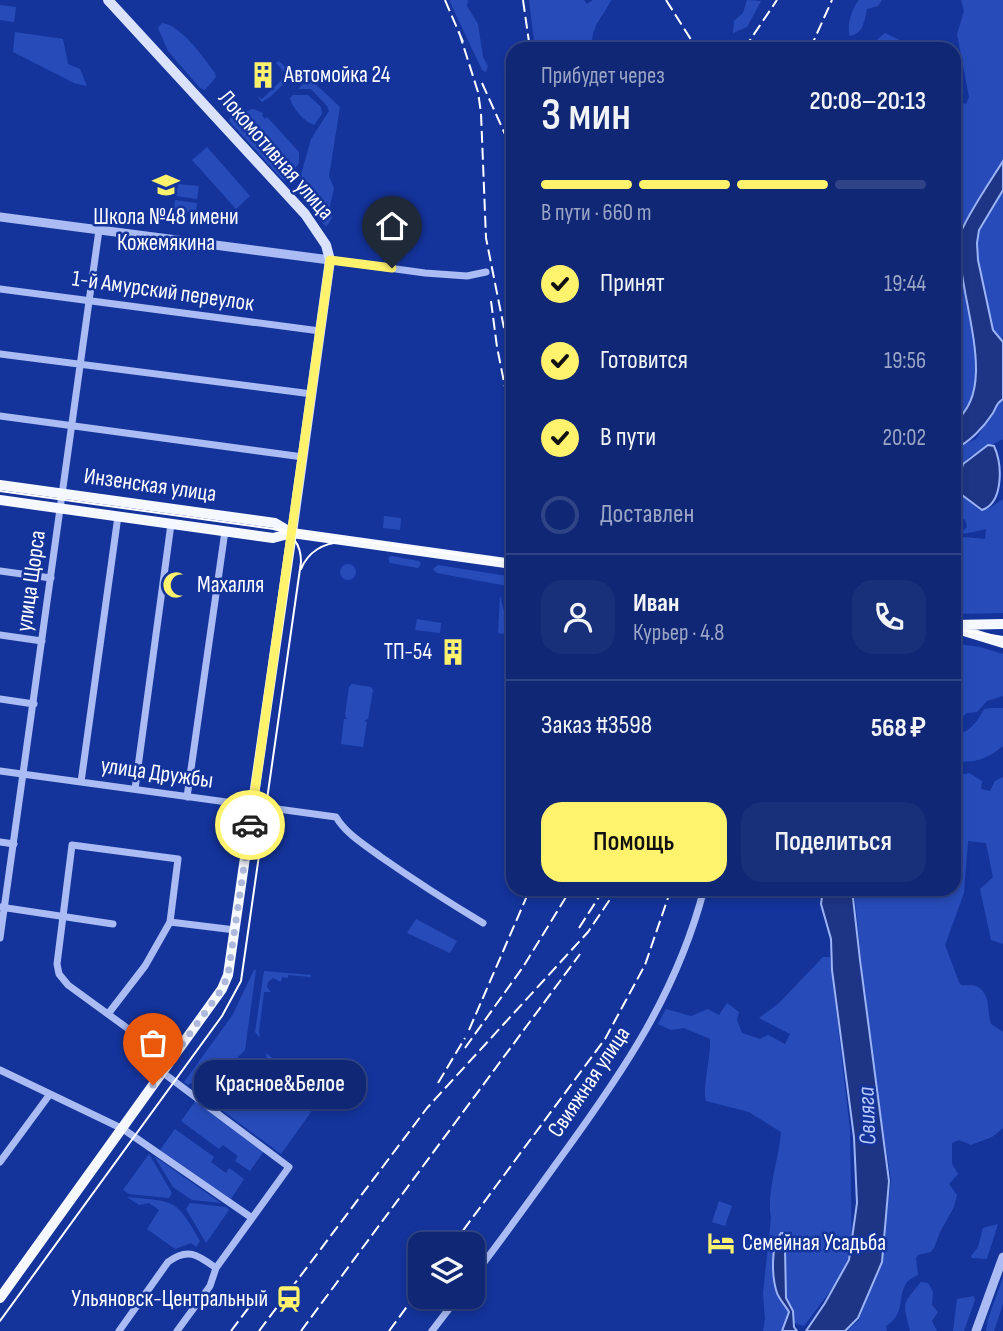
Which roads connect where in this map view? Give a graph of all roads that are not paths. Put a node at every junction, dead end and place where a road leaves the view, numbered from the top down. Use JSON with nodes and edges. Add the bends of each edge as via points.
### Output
{"nodes":[{"id":1,"x":108,"y":0,"type":"edge"},
{"id":2,"x":0,"y":218,"type":"edge"},
{"id":3,"x":99,"y":230,"type":"junction"},
{"id":4,"x":330,"y":260,"type":"junction"},
{"id":5,"x":486,"y":272,"type":"dead end"},
{"id":6,"x":0,"y":289,"type":"edge"},
{"id":7,"x":90,"y":301,"type":"junction"},
{"id":8,"x":320,"y":331,"type":"junction"},
{"id":9,"x":0,"y":354,"type":"edge"},
{"id":10,"x":79,"y":364,"type":"junction"},
{"id":11,"x":312,"y":394,"type":"junction"},
{"id":12,"x":0,"y":416,"type":"edge"},
{"id":13,"x":72,"y":428,"type":"junction"},
{"id":14,"x":303,"y":457,"type":"junction"},
{"id":15,"x":0,"y":485,"type":"edge"},
{"id":16,"x":63,"y":494,"type":"junction"},
{"id":17,"x":0,"y":500,"type":"edge"},
{"id":18,"x":61,"y":509,"type":"junction"},
{"id":19,"x":118,"y":516,"type":"junction"},
{"id":20,"x":171,"y":524,"type":"junction"},
{"id":21,"x":225,"y":531,"type":"junction"},
{"id":22,"x":292,"y":533,"type":"junction"},
{"id":23,"x":506,"y":563,"type":"edge"},
{"id":24,"x":0,"y":570,"type":"edge"},
{"id":25,"x":51,"y":578,"type":"junction"},
{"id":26,"x":1003,"y":624,"type":"edge"},
{"id":27,"x":961,"y":627,"type":"edge"},
{"id":28,"x":961,"y":629,"type":"edge"},
{"id":29,"x":0,"y":635,"type":"edge"},
{"id":30,"x":42,"y":641,"type":"junction"},
{"id":31,"x":1003,"y":643,"type":"edge"},
{"id":32,"x":0,"y":699,"type":"edge"},
{"id":33,"x":34,"y":704,"type":"junction"},
{"id":34,"x":0,"y":771,"type":"edge"},
{"id":35,"x":24,"y":774,"type":"junction"},
{"id":36,"x":81,"y":782,"type":"junction"},
{"id":37,"x":135,"y":789,"type":"junction"},
{"id":38,"x":187,"y":797,"type":"junction"},
{"id":39,"x":253,"y":806,"type":"junction"},
{"id":40,"x":0,"y":842,"type":"edge"},
{"id":41,"x":14,"y":844,"type":"junction"},
{"id":42,"x":702,"y":896,"type":"edge"},
{"id":43,"x":2,"y":907,"type":"edge"},
{"id":44,"x":63,"y":916,"type":"junction"},
{"id":45,"x":170,"y":922,"type":"junction"},
{"id":46,"x":482,"y":923,"type":"dead end"},
{"id":47,"x":113,"y":924,"type":"dead end"},
{"id":48,"x":235,"y":930,"type":"junction"},
{"id":49,"x":0,"y":938,"type":"edge"},
{"id":50,"x":108,"y":1014,"type":"junction"},
{"id":51,"x":171,"y":1060,"type":"junction"},
{"id":52,"x":0,"y":1070,"type":"edge"},
{"id":53,"x":162,"y":1072,"type":"junction"},
{"id":54,"x":51,"y":1094,"type":"junction"},
{"id":55,"x":123,"y":1129,"type":"junction"},
{"id":56,"x":0,"y":1162,"type":"edge"},
{"id":57,"x":252,"y":1218,"type":"junction"},
{"id":58,"x":1003,"y":1256,"type":"edge"},
{"id":59,"x":485,"y":1260,"type":"edge"},
{"id":60,"x":216,"y":1268,"type":"junction"},
{"id":61,"x":0,"y":1298,"type":"edge"},
{"id":62,"x":449,"y":1309,"type":"edge"},
{"id":63,"x":119,"y":1331,"type":"edge"},
{"id":64,"x":177,"y":1331,"type":"edge"},
{"id":65,"x":432,"y":1331,"type":"edge"},
{"id":66,"x":976,"y":1331,"type":"edge"}],
"edges":[{"from":1,"to":4,"type":"main road","name":"Локомотивная улица","via":[[305,214],[326,245]]},
{"from":2,"to":3,"type":"street"},
{"from":3,"to":4,"type":"street"},
{"from":3,"to":7,"type":"street","name":"улица Щорса"},
{"from":4,"to":5,"type":"street","via":[[425,273],[467,276]]},
{"from":4,"to":8,"type":"main road","name":"Локомотивная улица"},
{"from":6,"to":7,"type":"street","name":"1-й Амурский переулок"},
{"from":7,"to":8,"type":"street","name":"1-й Амурский переулок"},
{"from":7,"to":10,"type":"street","name":"улица Щорса"},
{"from":8,"to":11,"type":"main road","name":"Локомотивная улица"},
{"from":9,"to":10,"type":"street"},
{"from":10,"to":11,"type":"street"},
{"from":10,"to":13,"type":"street","name":"улица Щорса"},
{"from":11,"to":14,"type":"main road","name":"Локомотивная улица"},
{"from":12,"to":13,"type":"street"},
{"from":13,"to":14,"type":"street"},
{"from":13,"to":16,"type":"street","name":"улица Щорса"},
{"from":14,"to":22,"type":"main road","name":"Локомотивная улица"},
{"from":15,"to":16,"type":"main road","name":"Инзенская улица"},
{"from":16,"to":18,"type":"street","name":"улица Щорса"},
{"from":16,"to":22,"type":"main road","name":"Инзенская улица","via":[[275,523]]},
{"from":17,"to":18,"type":"main road","name":"Инзенская улица"},
{"from":18,"to":19,"type":"main road","name":"Инзенская улица"},
{"from":18,"to":25,"type":"street","name":"улица Щорса"},
{"from":19,"to":20,"type":"main road","name":"Инзенская улица"},
{"from":19,"to":36,"type":"street"},
{"from":20,"to":21,"type":"main road","name":"Инзенская улица"},
{"from":20,"to":37,"type":"street"},
{"from":21,"to":22,"type":"main road","name":"Инзенская улица","via":[[273,538]]},
{"from":21,"to":38,"type":"street"},
{"from":22,"to":23,"type":"main road","name":"Инзенская улица"},
{"from":22,"to":39,"type":"main road","name":"Локомотивная улица"},
{"from":24,"to":25,"type":"street"},
{"from":25,"to":30,"type":"street","name":"улица Щорса"},
{"from":26,"to":27,"type":"main road"},
{"from":28,"to":31,"type":"main road"},
{"from":29,"to":30,"type":"street"},
{"from":30,"to":33,"type":"street","name":"улица Щорса"},
{"from":32,"to":33,"type":"street"},
{"from":33,"to":35,"type":"street","name":"улица Щорса"},
{"from":34,"to":35,"type":"street","name":"улица Дружбы"},
{"from":35,"to":36,"type":"street","name":"улица Дружбы"},
{"from":35,"to":41,"type":"street","name":"улица Щорса"},
{"from":36,"to":37,"type":"street","name":"улица Дружбы"},
{"from":37,"to":38,"type":"street","name":"улица Дружбы"},
{"from":38,"to":39,"type":"street","name":"улица Дружбы"},
{"from":39,"to":46,"type":"street","name":"улица Дружбы","via":[[336,817],[349,833],[416,882]]},
{"from":39,"to":48,"type":"main road","name":"Локомотивная улица"},
{"from":40,"to":41,"type":"street"},
{"from":41,"to":43,"type":"street","name":"улица Щорса"},
{"from":42,"to":59,"type":"street","name":"Свияжная улица","via":[[687,942],[647,1031],[615,1083]]},
{"from":43,"to":44,"type":"street"},
{"from":43,"to":49,"type":"street","name":"улица Щорса"},
{"from":44,"to":45,"type":"street","via":[[72,845],[178,859]]},
{"from":44,"to":47,"type":"street"},
{"from":44,"to":50,"type":"street","via":[[59,974]]},
{"from":45,"to":48,"type":"street"},
{"from":45,"to":50,"type":"street","via":[[145,966]]},
{"from":48,"to":51,"type":"main road","name":"Локомотивная улица","via":[[222,989]]},
{"from":50,"to":51,"type":"street"},
{"from":51,"to":53,"type":"main road","name":"Локомотивная улица"},
{"from":52,"to":54,"type":"street"},
{"from":53,"to":55,"type":"main road","name":"Локомотивная улица"},
{"from":53,"to":57,"type":"street","via":[[289,1167]]},
{"from":54,"to":55,"type":"street"},
{"from":54,"to":56,"type":"street"},
{"from":55,"to":57,"type":"street"},
{"from":55,"to":61,"type":"main road","name":"Локомотивная улица"},
{"from":57,"to":60,"type":"street"},
{"from":58,"to":66,"type":"street"},
{"from":60,"to":63,"type":"street","via":[[199,1256],[176,1256]]},
{"from":60,"to":64,"type":"street","via":[[210,1286]]},
{"from":62,"to":65,"type":"street"}]}
